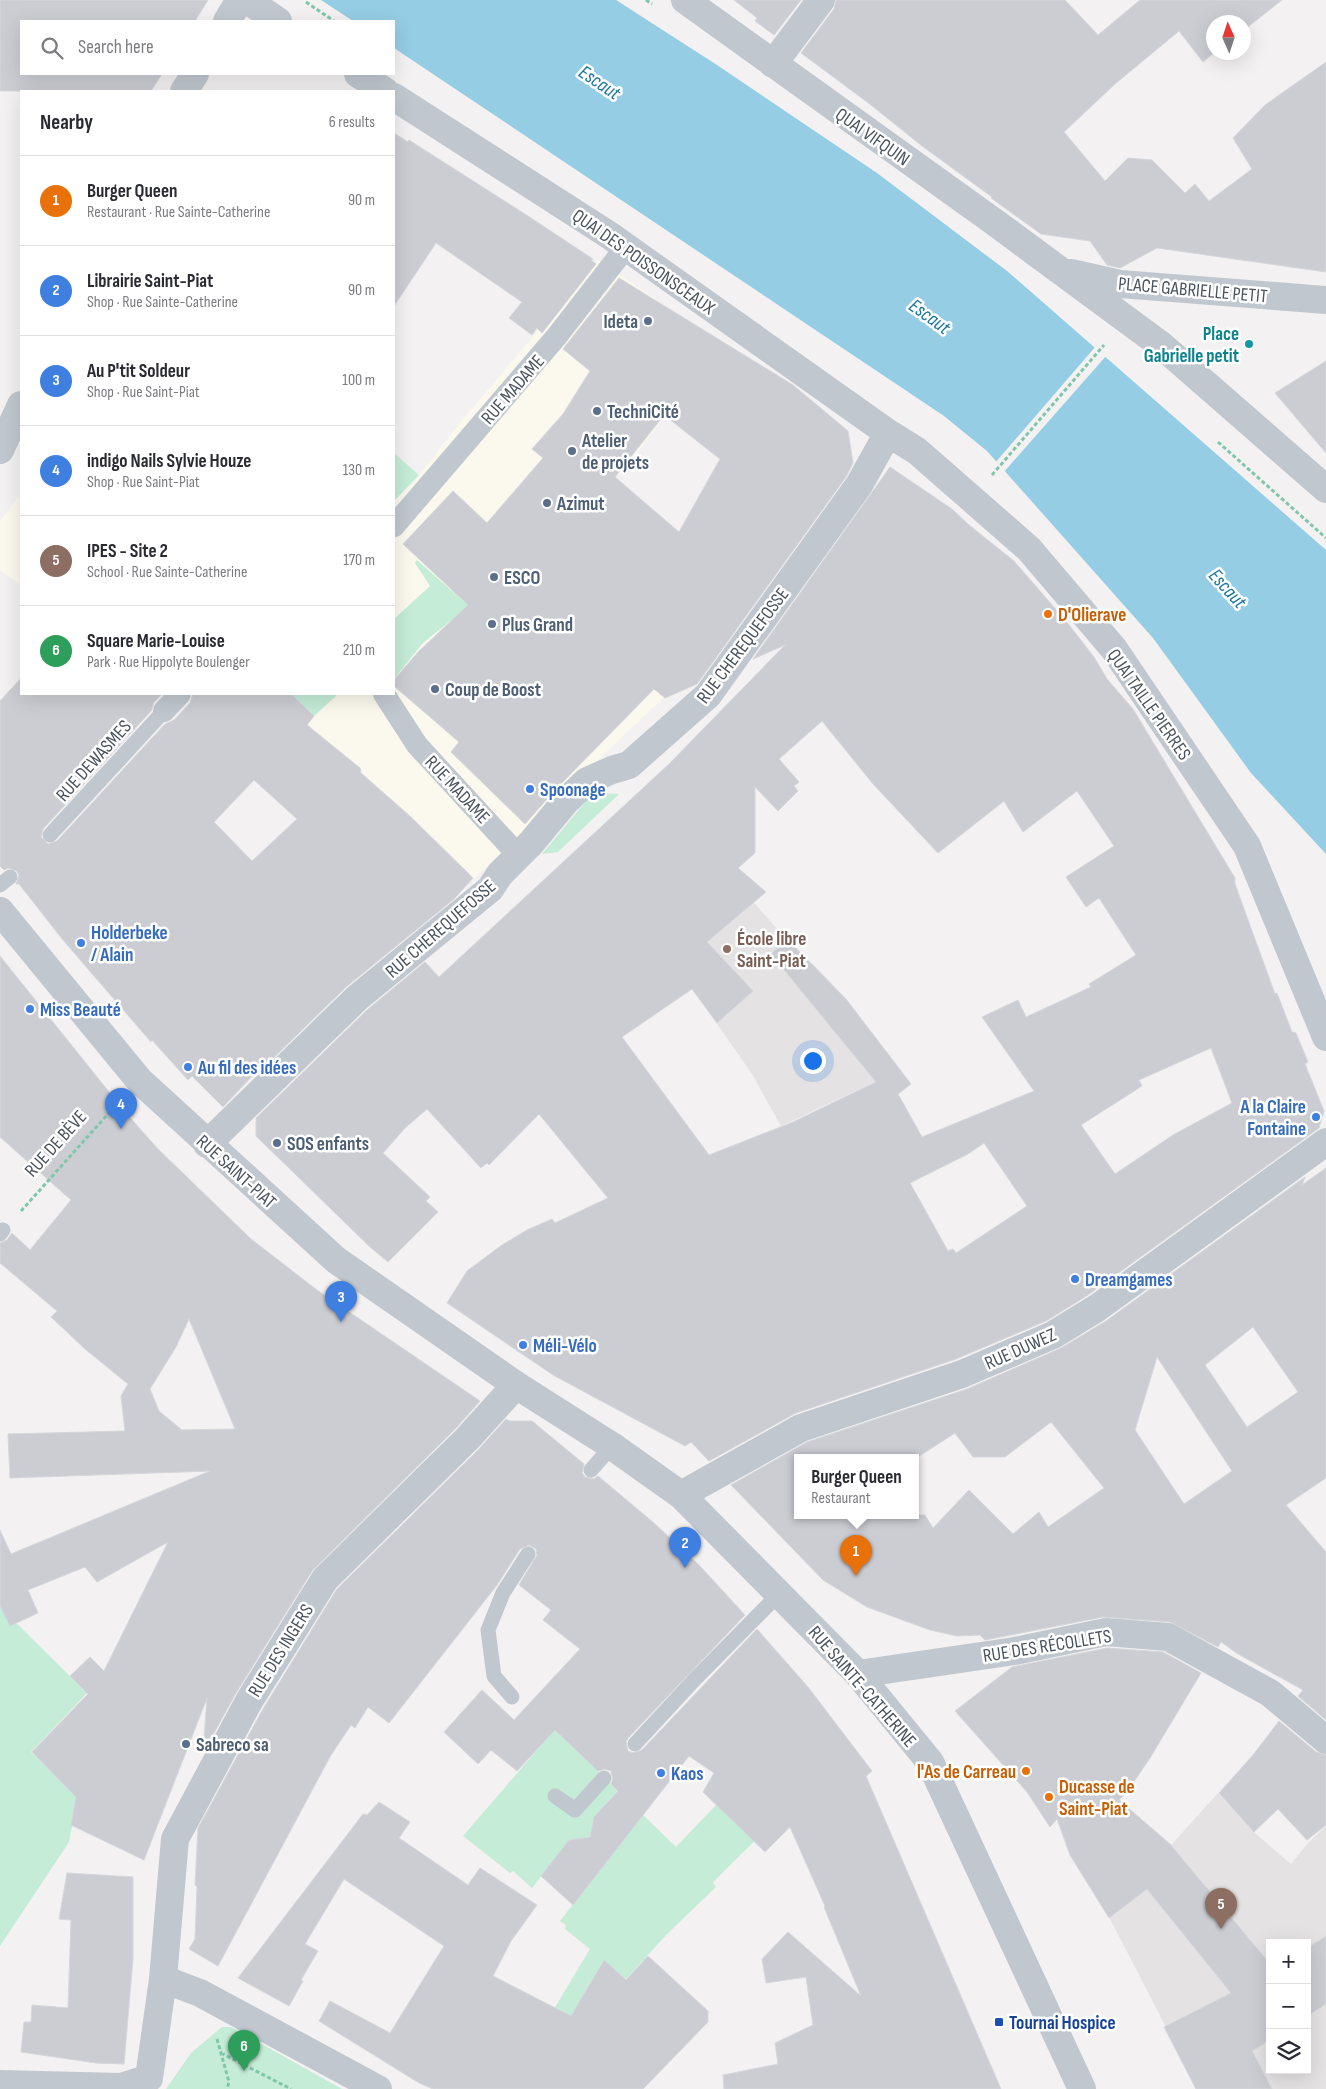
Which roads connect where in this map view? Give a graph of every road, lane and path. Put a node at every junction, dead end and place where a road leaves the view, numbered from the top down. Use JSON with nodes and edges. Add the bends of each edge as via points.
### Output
{"nodes":[{"id":1,"x":240,"y":0,"type":"edge"},
{"id":2,"x":247,"y":0,"type":"edge"},
{"id":3,"x":303,"y":0,"type":"edge"},
{"id":4,"x":685,"y":0,"type":"edge"},
{"id":5,"x":821,"y":0,"type":"edge"},
{"id":6,"x":228,"y":20,"type":"edge"},
{"id":7,"x":277,"y":20,"type":"edge"},
{"id":8,"x":333,"y":20,"type":"edge"},
{"id":9,"x":773,"y":64,"type":"junction"},
{"id":10,"x":194,"y":75,"type":"edge"},
{"id":11,"x":360,"y":75,"type":"edge"},
{"id":12,"x":185,"y":90,"type":"edge"},
{"id":13,"x":383,"y":90,"type":"edge"},
{"id":14,"x":395,"y":98,"type":"edge"},
{"id":15,"x":626,"y":247,"type":"junction"},
{"id":16,"x":1062,"y":271,"type":"junction"},
{"id":17,"x":1326,"y":300,"type":"edge"},
{"id":18,"x":1108,"y":341,"type":"dead end"},
{"id":19,"x":20,"y":408,"type":"edge"},
{"id":20,"x":888,"y":433,"type":"junction"},
{"id":21,"x":9,"y":442,"type":"edge"},
{"id":22,"x":986,"y":483,"type":"dead end"},
{"id":23,"x":1326,"y":489,"type":"edge"},
{"id":24,"x":395,"y":525,"type":"edge"},
{"id":25,"x":179,"y":695,"type":"edge"},
{"id":26,"x":385,"y":695,"type":"edge"},
{"id":27,"x":164,"y":711,"type":"joint"},
{"id":28,"x":50,"y":835,"type":"dead end"},
{"id":29,"x":519,"y":856,"type":"junction"},
{"id":30,"x":0,"y":911,"type":"edge"},
{"id":31,"x":1326,"y":1037,"type":"edge"},
{"id":32,"x":139,"y":1080,"type":"junction"},
{"id":33,"x":1326,"y":1142,"type":"edge"},
{"id":34,"x":207,"y":1144,"type":"junction"},
{"id":35,"x":2,"y":1232,"type":"edge"},
{"id":36,"x":516,"y":1385,"type":"junction"},
{"id":37,"x":612,"y":1446,"type":"junction"},
{"id":38,"x":592,"y":1470,"type":"dead end"},
{"id":39,"x":681,"y":1495,"type":"junction"},
{"id":40,"x":528,"y":1554,"type":"dead end"},
{"id":41,"x":779,"y":1594,"type":"junction"},
{"id":42,"x":858,"y":1674,"type":"junction"},
{"id":43,"x":512,"y":1697,"type":"dead end"},
{"id":44,"x":1326,"y":1740,"type":"edge"},
{"id":45,"x":635,"y":1744,"type":"dead end"},
{"id":46,"x":604,"y":1778,"type":"dead end"},
{"id":47,"x":555,"y":1796,"type":"dead end"},
{"id":48,"x":163,"y":1978,"type":"junction"},
{"id":49,"x":221,"y":2053,"type":"dead end"},
{"id":50,"x":0,"y":2084,"type":"edge"},
{"id":51,"x":291,"y":2089,"type":"edge"},
{"id":52,"x":378,"y":2089,"type":"edge"},
{"id":53,"x":1082,"y":2089,"type":"edge"}],
"edges":[{"from":1,"to":6,"type":"street"},
{"from":2,"to":7,"type":"street"},
{"from":3,"to":8,"type":"path"},
{"from":4,"to":9,"type":"street","name":"QUAI VIFQUIN"},
{"from":5,"to":9,"type":"street"},
{"from":9,"to":16,"type":"street","name":"QUAI VIFQUIN"},
{"from":10,"to":12,"type":"street"},
{"from":11,"to":13,"type":"street"},
{"from":14,"to":15,"type":"street","name":"QUAI DES POISSONSCEAUX"},
{"from":15,"to":20,"type":"street","name":"QUAI DES POISSONSCEAUX"},
{"from":15,"to":24,"type":"street","name":"RUE MADAME","via":[[558,336]]},
{"from":16,"to":17,"type":"street","name":"PLACE GABRIELLE PETIT","via":[[1120,284]]},
{"from":16,"to":23,"type":"street","name":"QUAI VIFQUIN","via":[[1161,345]]},
{"from":18,"to":22,"type":"path"},
{"from":19,"to":21,"type":"street"},
{"from":20,"to":29,"type":"street","name":"RUE CHEREQUEFOSSE","via":[[860,485],[708,695],[629,765],[588,781],[566,801]]},
{"from":20,"to":31,"type":"street","name":"QUAI TAILLE PIERRES","via":[[917,450],[1028,549],[1114,649],[1247,846]]},
{"from":25,"to":27,"type":"street"},
{"from":26,"to":29,"type":"street","name":"RUE MADAME","via":[[417,745]]},
{"from":27,"to":28,"type":"lane","name":"RUE DEWASMES"},
{"from":29,"to":34,"type":"street","name":"RUE CHEREQUEFOSSE","via":[[490,889],[357,998]]},
{"from":30,"to":32,"type":"street","name":"RUE SAINT-PIAT"},
{"from":32,"to":34,"type":"street","name":"RUE SAINT-PIAT"},
{"from":32,"to":35,"type":"path","name":"RUE DE BÈVE"},
{"from":33,"to":39,"type":"street","name":"RUE DUWEZ","via":[[1096,1308],[1053,1335],[962,1374],[801,1428]]},
{"from":34,"to":36,"type":"street","name":"RUE SAINT-PIAT","via":[[336,1260]]},
{"from":36,"to":37,"type":"street","name":"RUE SAINTE-CATHERINE"},
{"from":36,"to":48,"type":"street","name":"RUE DES INGERS","via":[[467,1439],[325,1578],[249,1701],[175,1839]]},
{"from":37,"to":38,"type":"lane"},
{"from":37,"to":39,"type":"street","name":"RUE SAINTE-CATHERINE"},
{"from":39,"to":41,"type":"street","name":"RUE SAINTE-CATHERINE"},
{"from":40,"to":43,"type":"lane","via":[[503,1593],[488,1630],[494,1676]]},
{"from":41,"to":42,"type":"street","name":"RUE SAINTE-CATHERINE"},
{"from":41,"to":45,"type":"lane"},
{"from":42,"to":44,"type":"street","name":"RUE DES RÉCOLLETS","via":[[1015,1651],[1106,1632],[1168,1637],[1270,1693]]},
{"from":42,"to":53,"type":"street","name":"RUE SAINTE-CATHERINE","via":[[930,1762]]},
{"from":46,"to":47,"type":"lane","via":[[575,1810]]},
{"from":48,"to":50,"type":"street","name":"RUE DES INGERS","via":[[149,2078],[121,2087]]},
{"from":48,"to":52,"type":"street","via":[[200,1993]]},
{"from":49,"to":51,"type":"path"}]}
